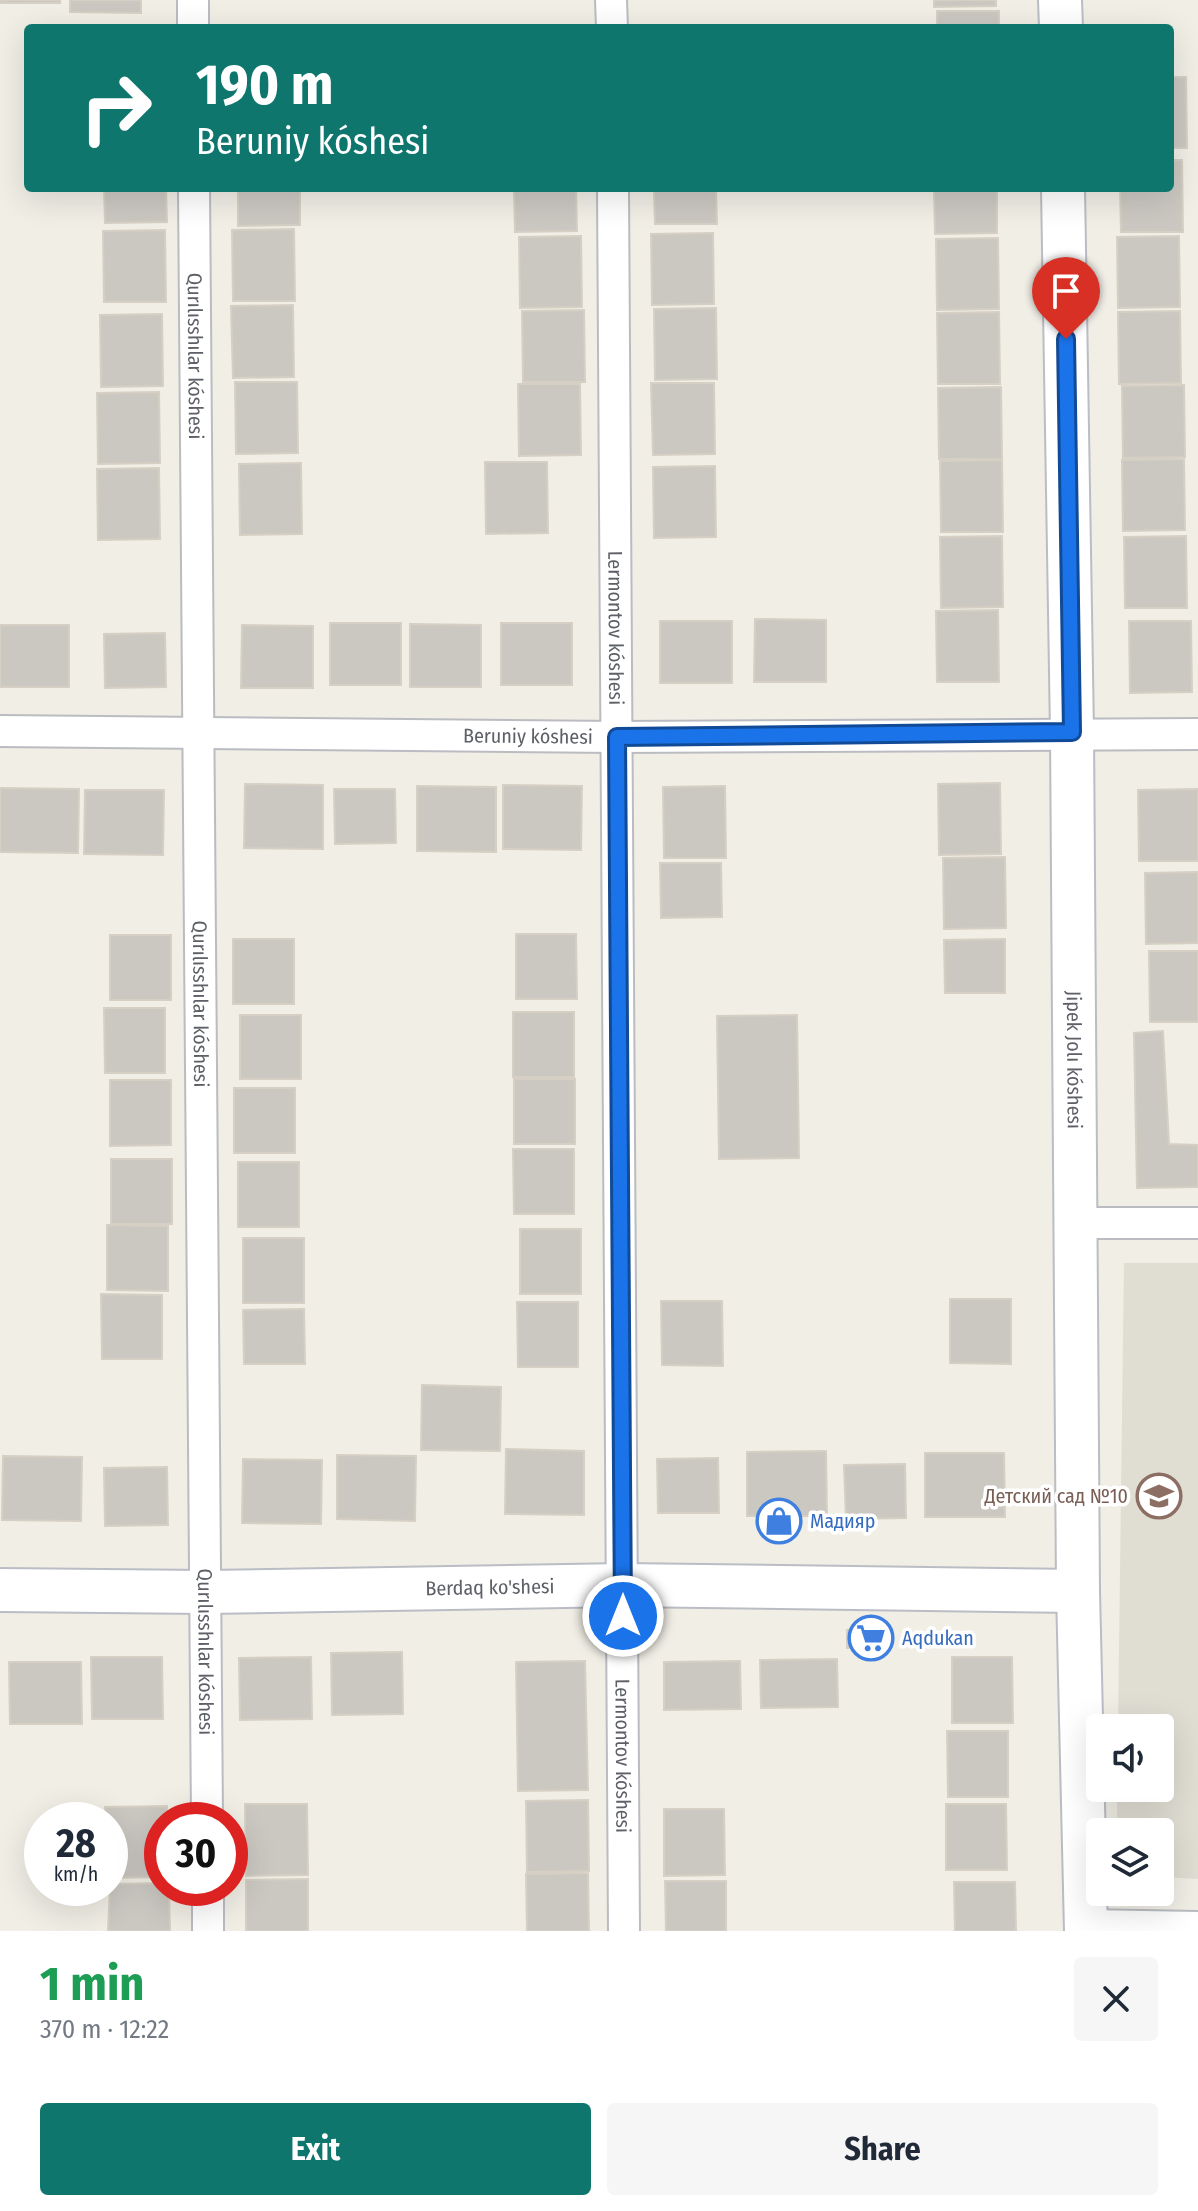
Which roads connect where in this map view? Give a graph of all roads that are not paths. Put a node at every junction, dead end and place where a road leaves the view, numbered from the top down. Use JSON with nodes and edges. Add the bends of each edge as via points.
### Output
{"nodes":[{"id":1,"x":193,"y":0,"type":"edge"},
{"id":2,"x":611,"y":0,"type":"edge"},
{"id":3,"x":1060,"y":0,"type":"edge"},
{"id":4,"x":193,"y":24,"type":"edge"},
{"id":5,"x":612,"y":24,"type":"edge"},
{"id":6,"x":1061,"y":24,"type":"edge"},
{"id":7,"x":194,"y":192,"type":"edge"},
{"id":8,"x":613,"y":192,"type":"edge"},
{"id":9,"x":1063,"y":192,"type":"edge"},
{"id":10,"x":0,"y":731,"type":"edge"},
{"id":11,"x":199,"y":731,"type":"junction"},
{"id":12,"x":1072,"y":732,"type":"junction"},
{"id":13,"x":1198,"y":734,"type":"edge"},
{"id":14,"x":617,"y":737,"type":"junction"},
{"id":15,"x":1077,"y":1223,"type":"junction"},
{"id":16,"x":1198,"y":1223,"type":"edge"},
{"id":17,"x":623,"y":1585,"type":"junction"},
{"id":18,"x":0,"y":1590,"type":"edge"},
{"id":19,"x":1078,"y":1591,"type":"junction"},
{"id":20,"x":206,"y":1592,"type":"junction"},
{"id":21,"x":207,"y":1802,"type":"edge"},
{"id":22,"x":208,"y":1906,"type":"edge"},
{"id":23,"x":1198,"y":1927,"type":"edge"},
{"id":24,"x":1086,"y":1928,"type":"edge"},
{"id":25,"x":208,"y":1931,"type":"edge"},
{"id":26,"x":624,"y":1931,"type":"edge"}],
"edges":[{"from":1,"to":4,"type":"street"},
{"from":2,"to":5,"type":"street"},
{"from":3,"to":6,"type":"street"},
{"from":7,"to":11,"type":"street","name":"Qurılısshılar kóshesi"},
{"from":8,"to":14,"type":"street","name":"Lermontov kóshesi"},
{"from":9,"to":12,"type":"street","name":"Jipek Jolı kóshesi"},
{"from":10,"to":11,"type":"street","name":"Beruniy kóshesi"},
{"from":11,"to":14,"type":"street","name":"Beruniy kóshesi"},
{"from":11,"to":20,"type":"street","name":"Qurılısshılar kóshesi"},
{"from":12,"to":13,"type":"street","name":"Beruniy kóshesi"},
{"from":12,"to":14,"type":"street","name":"Beruniy kóshesi"},
{"from":12,"to":15,"type":"street","name":"Jipek Jolı kóshesi"},
{"from":14,"to":17,"type":"street","name":"Lermontov kóshesi"},
{"from":15,"to":16,"type":"street"},
{"from":15,"to":19,"type":"street","name":"Jipek Jolı kóshesi"},
{"from":17,"to":19,"type":"street","name":"Berdaq ko'shesi"},
{"from":17,"to":20,"type":"street","name":"Berdaq ko'shesi"},
{"from":17,"to":26,"type":"street","name":"Lermontov kóshesi"},
{"from":18,"to":20,"type":"street","name":"Berdaq ko'shesi"},
{"from":19,"to":24,"type":"street","name":"Jipek Jolı kóshesi"},
{"from":20,"to":21,"type":"street","name":"Qurılısshılar kóshesi"},
{"from":22,"to":25,"type":"street"},
{"from":23,"to":24,"type":"street"}]}
